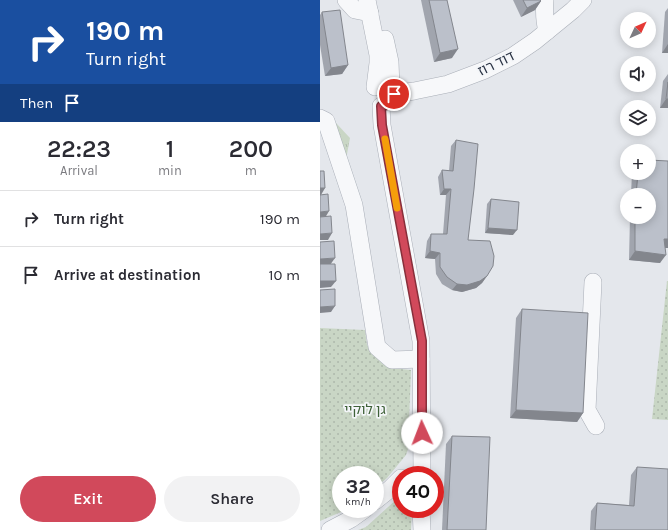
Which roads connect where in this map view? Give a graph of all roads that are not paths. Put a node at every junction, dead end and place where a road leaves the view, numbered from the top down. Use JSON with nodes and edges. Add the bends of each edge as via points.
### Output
{"nodes":[{"id":1,"x":346,"y":0,"type":"edge"},
{"id":2,"x":545,"y":0,"type":"edge"},
{"id":3,"x":583,"y":0,"type":"edge"},
{"id":4,"x":369,"y":7,"type":"edge"},
{"id":5,"x":547,"y":31,"type":"junction"},
{"id":6,"x":387,"y":90,"type":"junction"},
{"id":7,"x":320,"y":118,"type":"edge"},
{"id":8,"x":593,"y":282,"type":"dead end"},
{"id":9,"x":421,"y":359,"type":"junction"},
{"id":10,"x":596,"y":426,"type":"dead end"},
{"id":11,"x":422,"y":454,"type":"junction"},
{"id":12,"x":412,"y":466,"type":"edge"},
{"id":13,"x":422,"y":466,"type":"edge"},
{"id":14,"x":392,"y":488,"type":"edge"},
{"id":15,"x":384,"y":494,"type":"edge"},
{"id":16,"x":352,"y":518,"type":"edge"},
{"id":17,"x":421,"y":518,"type":"edge"},
{"id":18,"x":330,"y":530,"type":"edge"},
{"id":19,"x":422,"y":530,"type":"edge"}],
"edges":[{"from":1,"to":4,"type":"street","via":[[355,10]]},
{"from":2,"to":5,"type":"street","via":[[544,20]]},
{"from":3,"to":5,"type":"street","name":"דוד רוז"},
{"from":4,"to":6,"type":"street","via":[[378,63]]},
{"from":5,"to":6,"type":"street","name":"דוד רוז","via":[[513,56],[486,70],[448,84],[414,91]]},
{"from":6,"to":9,"type":"street","via":[[373,90],[372,97],[375,103],[381,106],[382,125],[422,341]]},
{"from":7,"to":9,"type":"street","via":[[326,121],[354,205],[377,346],[392,360]]},
{"from":8,"to":10,"type":"street","via":[[586,410]]},
{"from":9,"to":11,"type":"street"},
{"from":11,"to":12,"type":"street"},
{"from":11,"to":13,"type":"street"},
{"from":14,"to":15,"type":"street"},
{"from":16,"to":18,"type":"street"},
{"from":17,"to":19,"type":"street"}]}
